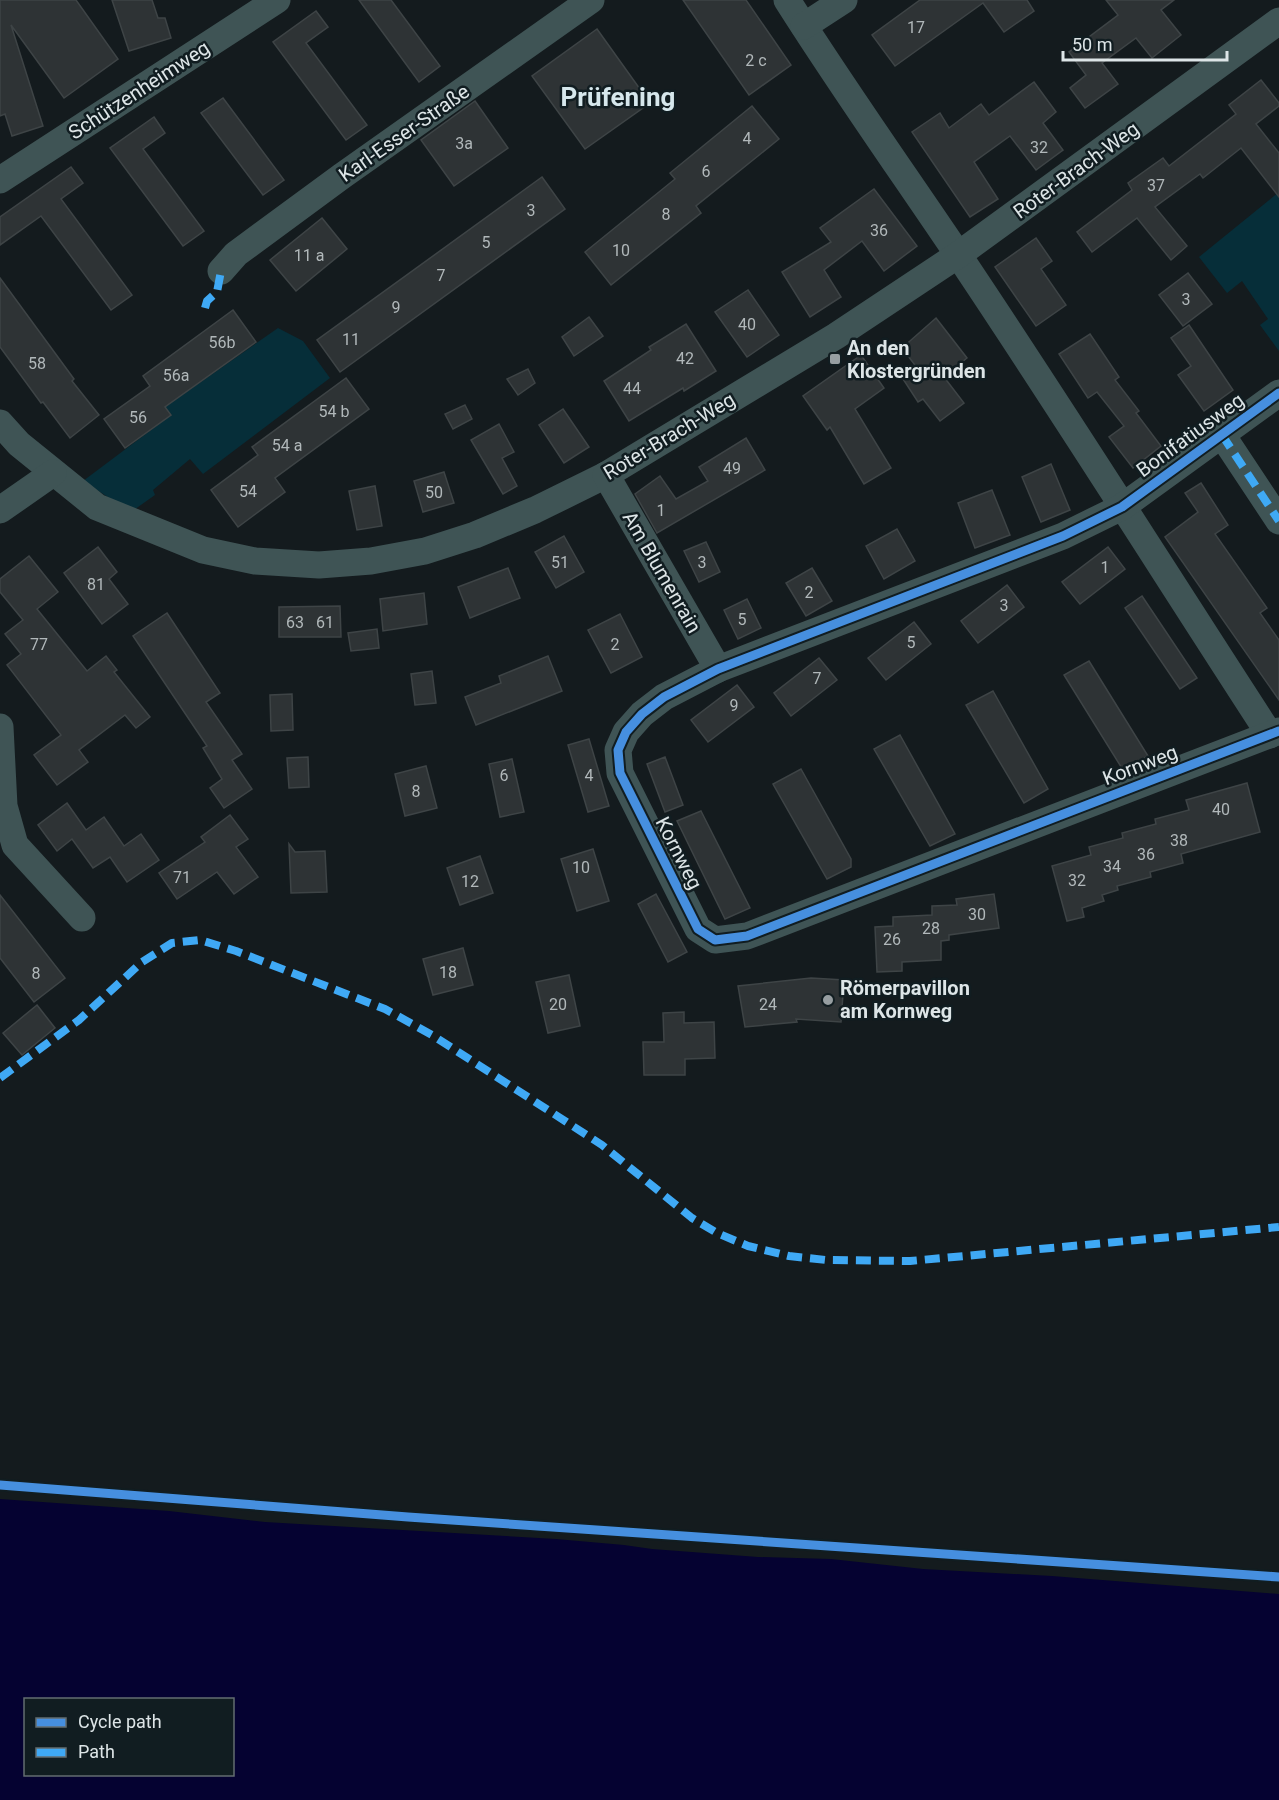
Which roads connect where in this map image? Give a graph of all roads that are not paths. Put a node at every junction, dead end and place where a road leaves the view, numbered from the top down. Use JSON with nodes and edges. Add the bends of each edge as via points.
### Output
{"nodes":[{"id":1,"x":277,"y":0,"type":"edge"},
{"id":2,"x":591,"y":0,"type":"edge"},
{"id":3,"x":787,"y":0,"type":"edge"},
{"id":4,"x":844,"y":0,"type":"edge"},
{"id":5,"x":1279,"y":21,"type":"edge"},
{"id":6,"x":804,"y":26,"type":"junction"},
{"id":7,"x":0,"y":180,"type":"edge"},
{"id":8,"x":958,"y":255,"type":"junction"},
{"id":9,"x":221,"y":272,"type":"dead end"},
{"id":10,"x":1279,"y":393,"type":"edge"},
{"id":11,"x":0,"y":423,"type":"edge"},
{"id":12,"x":1222,"y":435,"type":"junction"},
{"id":13,"x":53,"y":473,"type":"junction"},
{"id":14,"x":606,"y":475,"type":"junction"},
{"id":15,"x":1122,"y":507,"type":"junction"},
{"id":16,"x":0,"y":510,"type":"edge"},
{"id":17,"x":1279,"y":521,"type":"edge"},
{"id":18,"x":718,"y":669,"type":"junction"},
{"id":19,"x":0,"y":728,"type":"edge"},
{"id":20,"x":1274,"y":733,"type":"edge"},
{"id":21,"x":82,"y":918,"type":"dead end"}],
"edges":[{"from":1,"to":7,"type":"street","name":"Schützenheimweg"},
{"from":2,"to":9,"type":"street","name":"Karl-Esser-Straße","via":[[342,176],[236,254]]},
{"from":3,"to":6,"type":"street"},
{"from":4,"to":6,"type":"street"},
{"from":5,"to":8,"type":"street","name":"Roter-Brach-Weg"},
{"from":6,"to":8,"type":"street"},
{"from":8,"to":14,"type":"street","name":"Roter-Brach-Weg","via":[[836,336]]},
{"from":8,"to":15,"type":"street"},
{"from":10,"to":12,"type":"street","name":"Bonifatiusweg"},
{"from":11,"to":13,"type":"street","name":"Roter-Brach-Weg"},
{"from":12,"to":15,"type":"street","name":"Bonifatiusweg"},
{"from":12,"to":17,"type":"street","name":"Bonifatiusweg"},
{"from":13,"to":14,"type":"street","name":"Roter-Brach-Weg","via":[[97,507],[203,550],[255,561],[319,565],[425,551],[535,510]]},
{"from":13,"to":16,"type":"street"},
{"from":14,"to":18,"type":"street","name":"Am Blumenrain"},
{"from":15,"to":18,"type":"street","name":"Kornweg","via":[[1063,536]]},
{"from":15,"to":20,"type":"street"},
{"from":18,"to":20,"type":"street","name":"Kornweg","via":[[664,697],[642,714],[626,732],[618,750],[620,773],[698,929],[715,940],[747,936]]},
{"from":19,"to":21,"type":"street","via":[[4,806],[15,845]]}]}
